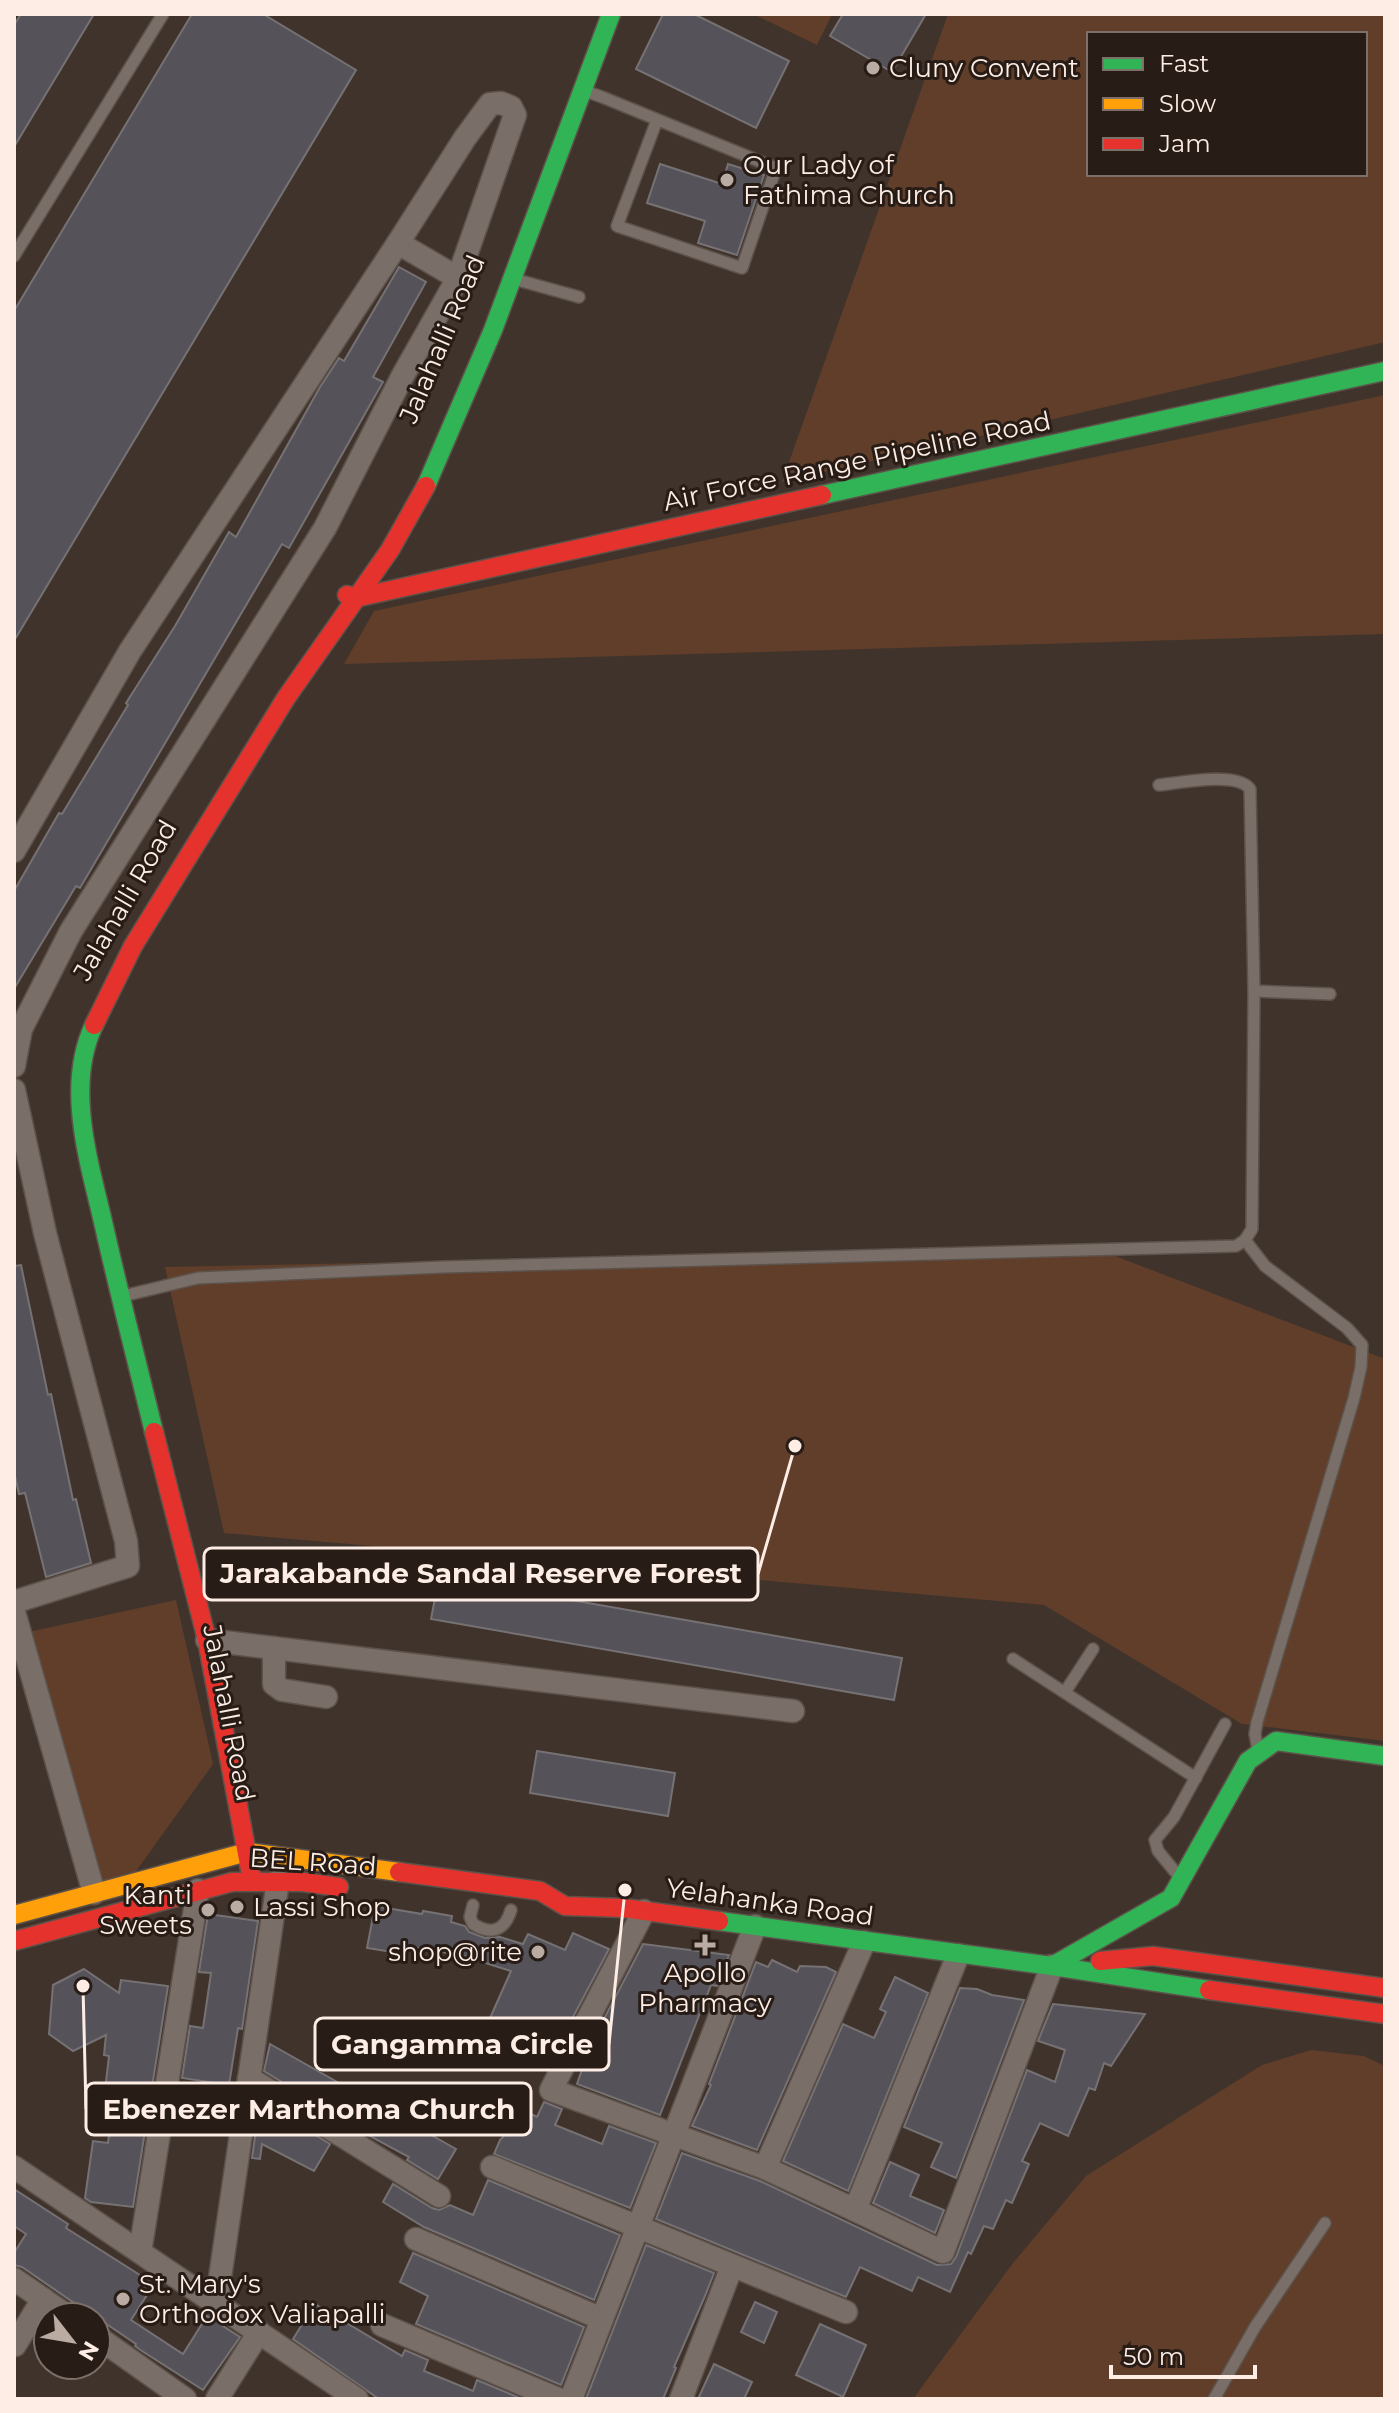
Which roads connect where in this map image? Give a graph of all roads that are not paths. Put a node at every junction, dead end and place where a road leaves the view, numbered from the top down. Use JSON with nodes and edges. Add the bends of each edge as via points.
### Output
{"nodes":[{"id":1,"x":163,"y":14,"type":"edge"},
{"id":2,"x":593,"y":14,"type":"edge"},
{"id":3,"x":611,"y":14,"type":"edge"},
{"id":4,"x":576,"y":88,"type":"junction"},
{"id":5,"x":657,"y":120,"type":"junction"},
{"id":6,"x":398,"y":243,"type":"junction"},
{"id":7,"x":14,"y":256,"type":"edge"},
{"id":8,"x":458,"y":278,"type":"junction"},
{"id":9,"x":512,"y":279,"type":"junction"},
{"id":10,"x":579,"y":297,"type":"dead end"},
{"id":11,"x":1385,"y":371,"type":"edge"},
{"id":12,"x":410,"y":475,"type":"dead end"},
{"id":13,"x":364,"y":555,"type":"dead end"},
{"id":14,"x":348,"y":595,"type":"junction"},
{"id":15,"x":1159,"y":785,"type":"dead end"},
{"id":16,"x":14,"y":851,"type":"edge"},
{"id":17,"x":1254,"y":991,"type":"junction"},
{"id":18,"x":1330,"y":994,"type":"dead end"},
{"id":19,"x":14,"y":1066,"type":"edge"},
{"id":20,"x":14,"y":1090,"type":"edge"},
{"id":21,"x":81,"y":1210,"type":"dead end"},
{"id":22,"x":1245,"y":1240,"type":"junction"},
{"id":23,"x":120,"y":1297,"type":"junction"},
{"id":24,"x":118,"y":1363,"type":"dead end"},
{"id":25,"x":14,"y":1602,"type":"edge"},
{"id":26,"x":14,"y":1612,"type":"edge"},
{"id":27,"x":207,"y":1640,"type":"junction"},
{"id":28,"x":274,"y":1648,"type":"junction"},
{"id":29,"x":1093,"y":1649,"type":"dead end"},
{"id":30,"x":14,"y":1658,"type":"edge"},
{"id":31,"x":1013,"y":1659,"type":"dead end"},
{"id":32,"x":1065,"y":1692,"type":"junction"},
{"id":33,"x":326,"y":1697,"type":"dead end"},
{"id":34,"x":793,"y":1711,"type":"dead end"},
{"id":35,"x":1225,"y":1724,"type":"dead end"},
{"id":36,"x":1259,"y":1753,"type":"junction"},
{"id":37,"x":1385,"y":1756,"type":"edge"},
{"id":38,"x":1196,"y":1778,"type":"junction"},
{"id":39,"x":237,"y":1853,"type":"junction"},
{"id":40,"x":1181,"y":1879,"type":"junction"},
{"id":41,"x":252,"y":1881,"type":"junction"},
{"id":42,"x":278,"y":1881,"type":"junction"},
{"id":43,"x":232,"y":1882,"type":"junction"},
{"id":44,"x":198,"y":1890,"type":"junction"},
{"id":45,"x":365,"y":1891,"type":"dead end"},
{"id":46,"x":89,"y":1894,"type":"junction"},
{"id":47,"x":565,"y":1906,"type":"junction"},
{"id":48,"x":485,"y":1907,"type":"dead end"},
{"id":49,"x":644,"y":1911,"type":"junction"},
{"id":50,"x":14,"y":1915,"type":"edge"},
{"id":51,"x":755,"y":1926,"type":"junction"},
{"id":52,"x":14,"y":1941,"type":"edge"},
{"id":53,"x":864,"y":1942,"type":"junction"},
{"id":54,"x":958,"y":1955,"type":"junction"},
{"id":55,"x":1052,"y":1966,"type":"junction"},
{"id":56,"x":1385,"y":1988,"type":"edge"},
{"id":57,"x":1385,"y":2014,"type":"edge"},
{"id":58,"x":249,"y":2078,"type":"junction"},
{"id":59,"x":674,"y":2135,"type":"junction"},
{"id":60,"x":14,"y":2167,"type":"edge"},
{"id":61,"x":492,"y":2167,"type":"dead end"},
{"id":62,"x":765,"y":2168,"type":"junction"},
{"id":63,"x":439,"y":2196,"type":"dead end"},
{"id":64,"x":855,"y":2210,"type":"junction"},
{"id":65,"x":1325,"y":2223,"type":"dead end"},
{"id":66,"x":637,"y":2228,"type":"junction"},
{"id":67,"x":416,"y":2239,"type":"dead end"},
{"id":68,"x":140,"y":2252,"type":"junction"},
{"id":69,"x":732,"y":2266,"type":"junction"},
{"id":70,"x":14,"y":2279,"type":"edge"},
{"id":71,"x":43,"y":2299,"type":"junction"},
{"id":72,"x":46,"y":2301,"type":"edge"},
{"id":73,"x":216,"y":2305,"type":"junction"},
{"id":74,"x":846,"y":2312,"type":"dead end"},
{"id":75,"x":602,"y":2319,"type":"junction"},
{"id":76,"x":382,"y":2325,"type":"dead end"},
{"id":77,"x":259,"y":2332,"type":"junction"},
{"id":78,"x":14,"y":2345,"type":"edge"},
{"id":79,"x":112,"y":2347,"type":"edge"},
{"id":80,"x":185,"y":2399,"type":"edge"},
{"id":81,"x":217,"y":2399,"type":"edge"},
{"id":82,"x":357,"y":2399,"type":"edge"},
{"id":83,"x":558,"y":2399,"type":"edge"},
{"id":84,"x":571,"y":2399,"type":"edge"},
{"id":85,"x":681,"y":2399,"type":"edge"},
{"id":86,"x":1214,"y":2399,"type":"edge"}],
"edges":[{"from":1,"to":7,"type":"lane"},
{"from":2,"to":4,"type":"main road","name":"Jalahalli Road"},
{"from":3,"to":4,"type":"main road"},
{"from":4,"to":5,"type":"lane"},
{"from":4,"to":9,"type":"main road"},
{"from":4,"to":12,"type":"main road","name":"Jalahalli Road","via":[[459,371]]},
{"from":5,"to":5,"type":"lane","via":[[776,168],[742,268],[617,226]]},
{"from":6,"to":8,"type":"street"},
{"from":6,"to":8,"type":"street","via":[[490,104],[511,107],[515,115]]},
{"from":6,"to":16,"type":"street","via":[[130,651]]},
{"from":8,"to":19,"type":"street","via":[[325,528],[71,931],[21,1029]]},
{"from":9,"to":10,"type":"lane"},
{"from":9,"to":14,"type":"main road","via":[[425,487],[390,550]]},
{"from":11,"to":14,"type":"main road","name":"Air Force Range Pipeline Road"},
{"from":13,"to":14,"type":"main road","name":"Jalahalli Road"},
{"from":14,"to":21,"type":"main road","name":"Jalahalli Road","via":[[129,939],[84,1027],[69,1077],[70,1137]]},
{"from":14,"to":23,"type":"main road","name":"Jalahalli Road","via":[[141,933],[91,1032],[81,1076],[83,1129]]},
{"from":15,"to":17,"type":"lane","via":[[1232,779],[1250,789]]},
{"from":17,"to":18,"type":"lane"},
{"from":17,"to":22,"type":"lane","via":[[1252,1229]]},
{"from":20,"to":25,"type":"street","via":[[128,1566]]},
{"from":22,"to":23,"type":"lane","via":[[1236,1246],[213,1277]]},
{"from":22,"to":36,"type":"lane","via":[[1265,1266],[1347,1328],[1363,1354],[1257,1722]]},
{"from":23,"to":27,"type":"main road","name":"Jalahalli Road"},
{"from":24,"to":39,"type":"main road","name":"Jalahalli Road","via":[[199,1671]]},
{"from":26,"to":46,"type":"street"},
{"from":27,"to":28,"type":"street"},
{"from":27,"to":39,"type":"main road","name":"Jalahalli Road"},
{"from":28,"to":33,"type":"street","via":[[274,1684]]},
{"from":28,"to":34,"type":"street"},
{"from":29,"to":32,"type":"lane"},
{"from":30,"to":46,"type":"street"},
{"from":31,"to":32,"type":"lane"},
{"from":32,"to":38,"type":"lane"},
{"from":35,"to":38,"type":"lane"},
{"from":36,"to":37,"type":"main road","via":[[1276,1741]]},
{"from":36,"to":40,"type":"main road","via":[[1248,1761]]},
{"from":38,"to":40,"type":"lane","via":[[1155,1840]]},
{"from":39,"to":41,"type":"main road","name":"Jalahalli Road"},
{"from":39,"to":43,"type":"main road","name":"Jalahalli Road"},
{"from":39,"to":46,"type":"main road","name":"BEL Road"},
{"from":39,"to":47,"type":"main road","name":"Yelahanka Road","via":[[540,1891]]},
{"from":40,"to":55,"type":"main road","via":[[1171,1898]]},
{"from":41,"to":42,"type":"main road","name":"BEL Road"},
{"from":41,"to":43,"type":"main road","name":"BEL Road"},
{"from":42,"to":45,"type":"main road","name":"BEL Road"},
{"from":42,"to":58,"type":"street"},
{"from":43,"to":44,"type":"main road","name":"BEL Road"},
{"from":44,"to":52,"type":"main road","name":"BEL Road"},
{"from":44,"to":68,"type":"street"},
{"from":46,"to":50,"type":"main road","name":"BEL Road"},
{"from":47,"to":48,"type":"main road","via":[[538,1912]]},
{"from":47,"to":49,"type":"main road","name":"Yelahanka Road"},
{"from":49,"to":51,"type":"main road","name":"Yelahanka Road"},
{"from":49,"to":59,"type":"street","via":[[551,2090]]},
{"from":51,"to":53,"type":"main road","name":"Yelahanka Road"},
{"from":51,"to":59,"type":"street"},
{"from":53,"to":54,"type":"main road","name":"Yelahanka Road"},
{"from":53,"to":62,"type":"street"},
{"from":54,"to":55,"type":"main road","name":"Yelahanka Road"},
{"from":54,"to":64,"type":"street"},
{"from":55,"to":56,"type":"main road","name":"Yelahanka Road","via":[[1153,1956]]},
{"from":55,"to":57,"type":"main road","name":"Yelahanka Road"},
{"from":55,"to":64,"type":"street","via":[[943,2252]]},
{"from":58,"to":63,"type":"street"},
{"from":58,"to":73,"type":"street"},
{"from":59,"to":62,"type":"street"},
{"from":59,"to":66,"type":"street"},
{"from":60,"to":68,"type":"street"},
{"from":61,"to":66,"type":"street"},
{"from":62,"to":64,"type":"street"},
{"from":65,"to":86,"type":"lane"},
{"from":66,"to":69,"type":"street"},
{"from":66,"to":75,"type":"street"},
{"from":67,"to":75,"type":"street"},
{"from":68,"to":73,"type":"street"},
{"from":69,"to":74,"type":"street"},
{"from":69,"to":85,"type":"street"},
{"from":70,"to":71,"type":"street"},
{"from":71,"to":72,"type":"street"},
{"from":71,"to":78,"type":"street"},
{"from":73,"to":77,"type":"street"},
{"from":75,"to":84,"type":"street"},
{"from":76,"to":83,"type":"street"},
{"from":77,"to":81,"type":"street"},
{"from":77,"to":82,"type":"street"},
{"from":79,"to":80,"type":"street"}]}
